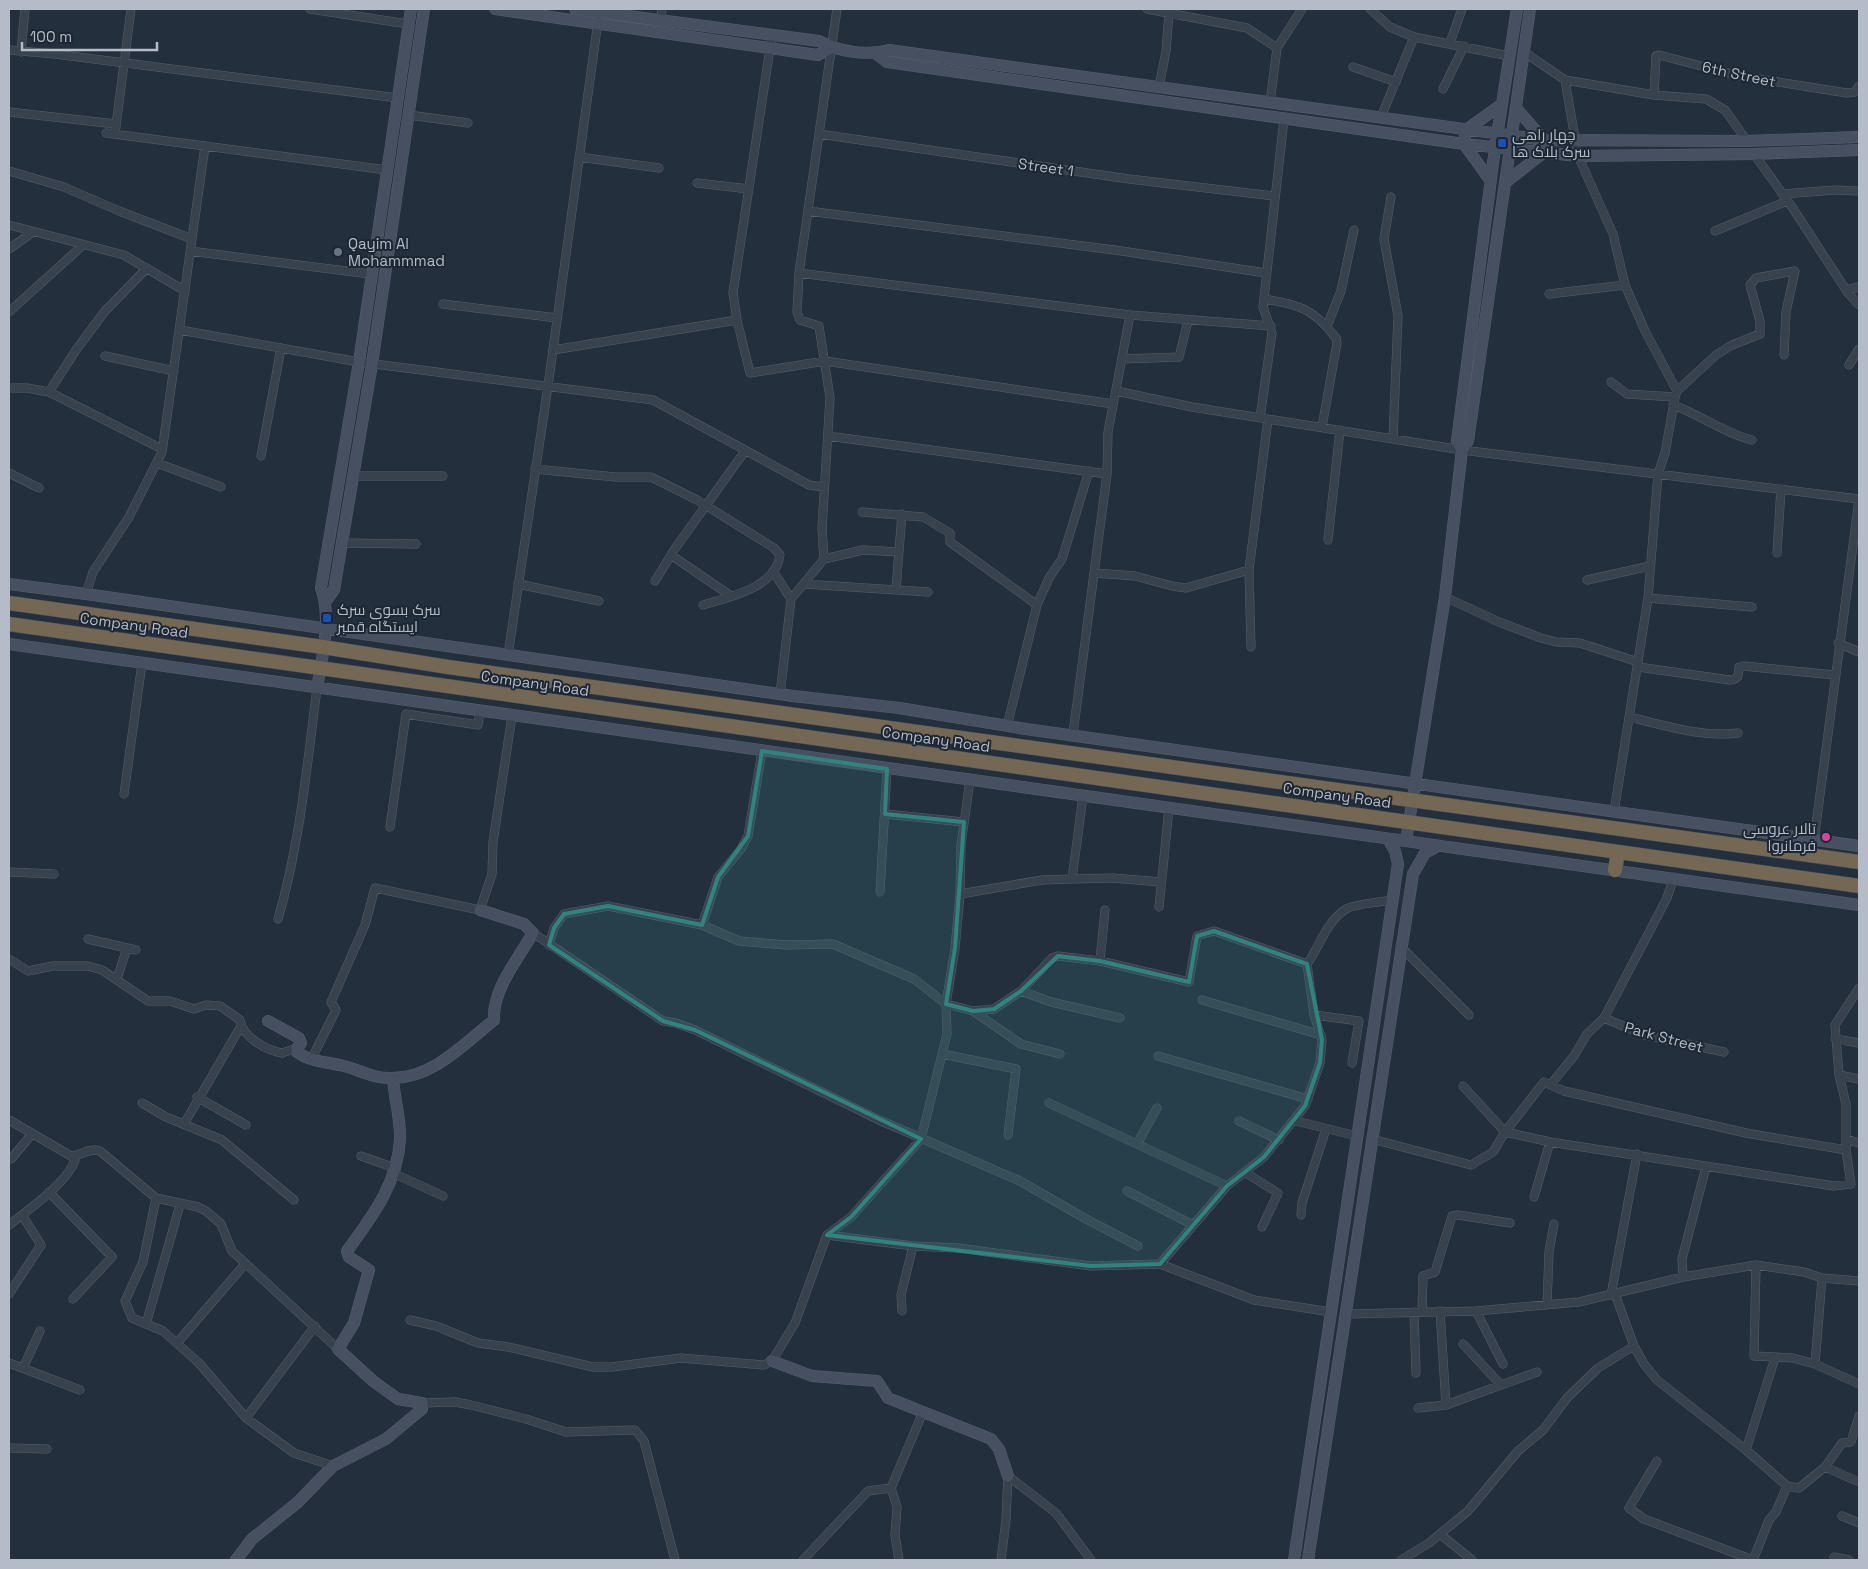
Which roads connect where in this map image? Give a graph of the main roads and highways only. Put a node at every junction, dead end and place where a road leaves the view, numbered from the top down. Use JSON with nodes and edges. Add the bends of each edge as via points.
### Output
{"nodes":[{"id":1,"x":9,"y":603,"type":"edge"},
{"id":2,"x":9,"y":624,"type":"edge"},
{"id":3,"x":1618,"y":852,"type":"junction"},
{"id":4,"x":1859,"y":862,"type":"edge"},
{"id":5,"x":1615,"y":870,"type":"road end"},
{"id":6,"x":1859,"y":886,"type":"edge"}],
"edges":[{"from":1,"to":4,"type":"highway","name":"Company Road","via":[[448,667]]},
{"from":2,"to":3,"type":"highway","name":"Company Road"},
{"from":3,"to":5,"type":"highway"},
{"from":3,"to":6,"type":"highway","name":"Company Road"}]}
